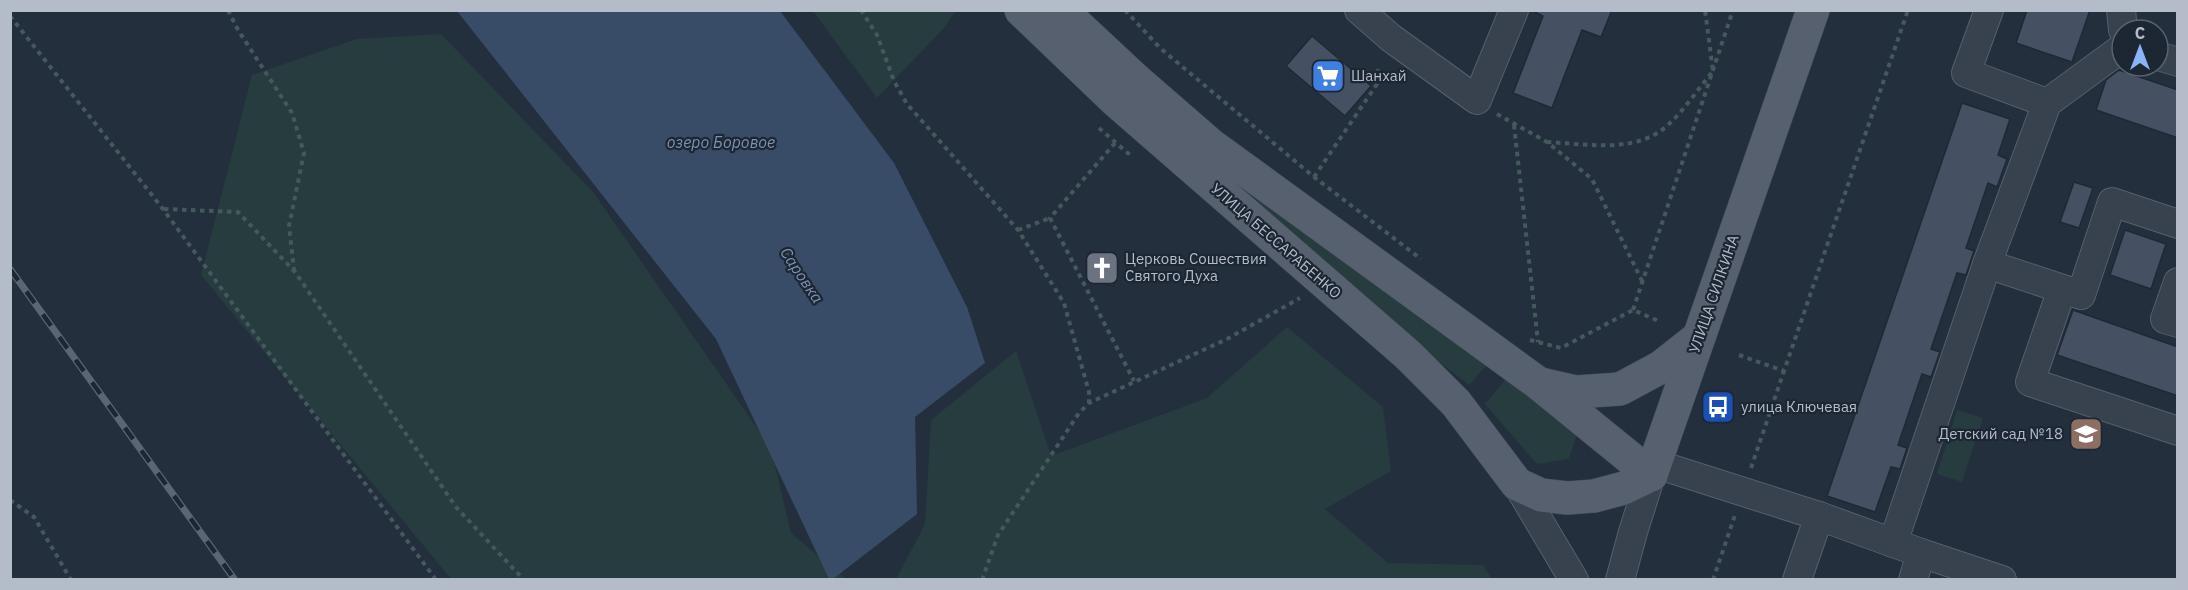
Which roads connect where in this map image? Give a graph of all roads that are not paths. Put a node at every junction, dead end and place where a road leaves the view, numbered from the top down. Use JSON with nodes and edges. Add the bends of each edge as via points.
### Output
{"nodes":[{"id":1,"x":1021,"y":10,"type":"edge"},
{"id":2,"x":1061,"y":10,"type":"edge"},
{"id":3,"x":1359,"y":10,"type":"edge"},
{"id":4,"x":1514,"y":10,"type":"edge"},
{"id":5,"x":1813,"y":10,"type":"edge"},
{"id":6,"x":1989,"y":10,"type":"edge"},
{"id":7,"x":2110,"y":57,"type":"edge"},
{"id":8,"x":2047,"y":103,"type":"junction"},
{"id":9,"x":2178,"y":224,"type":"edge"},
{"id":10,"x":1987,"y":264,"type":"junction"},
{"id":11,"x":2178,"y":282,"type":"edge"},
{"id":12,"x":2062,"y":289,"type":"junction"},
{"id":13,"x":2178,"y":323,"type":"edge"},
{"id":14,"x":1699,"y":337,"type":"junction"},
{"id":15,"x":1538,"y":383,"type":"junction"},
{"id":16,"x":2178,"y":431,"type":"edge"},
{"id":17,"x":1654,"y":469,"type":"junction"},
{"id":18,"x":1517,"y":484,"type":"junction"},
{"id":19,"x":1820,"y":516,"type":"junction"},
{"id":20,"x":1893,"y":543,"type":"junction"},
{"id":21,"x":1917,"y":566,"type":"edge"},
{"id":22,"x":1574,"y":579,"type":"edge"},
{"id":23,"x":1620,"y":579,"type":"edge"},
{"id":24,"x":1797,"y":579,"type":"edge"},
{"id":25,"x":2001,"y":579,"type":"edge"}],
"edges":[{"from":1,"to":18,"type":"main road","name":"УЛИЦА БЕССАРАБЕНКО","via":[[1116,101],[1407,355],[1456,403]]},
{"from":2,"to":15,"type":"main road","via":[[1212,145]]},
{"from":3,"to":4,"type":"street","via":[[1477,100]]},
{"from":5,"to":14,"type":"main road","name":"УЛИЦА СИЛКИНА"},
{"from":6,"to":8,"type":"street","via":[[1966,73]]},
{"from":7,"to":8,"type":"street"},
{"from":8,"to":10,"type":"street"},
{"from":9,"to":12,"type":"street","via":[[2112,202],[2081,295]]},
{"from":10,"to":12,"type":"street"},
{"from":10,"to":20,"type":"street"},
{"from":11,"to":13,"type":"street","via":[[2165,319]]},
{"from":12,"to":16,"type":"street","via":[[2030,382]]},
{"from":14,"to":15,"type":"main road","via":[[1661,367],[1620,389],[1576,392]]},
{"from":14,"to":17,"type":"main road","name":"УЛИЦА СИЛКИНА"},
{"from":15,"to":17,"type":"main road"},
{"from":17,"to":18,"type":"main road","via":[[1624,488],[1594,496],[1541,495]]},
{"from":17,"to":19,"type":"street"},
{"from":17,"to":23,"type":"street","name":"УЛИЦА СИЛКИНА"},
{"from":18,"to":22,"type":"street","name":"УЛИЦА БЕССАРАБЕНКО"},
{"from":19,"to":20,"type":"street"},
{"from":19,"to":24,"type":"street"},
{"from":20,"to":21,"type":"street"},
{"from":21,"to":25,"type":"street"}]}
